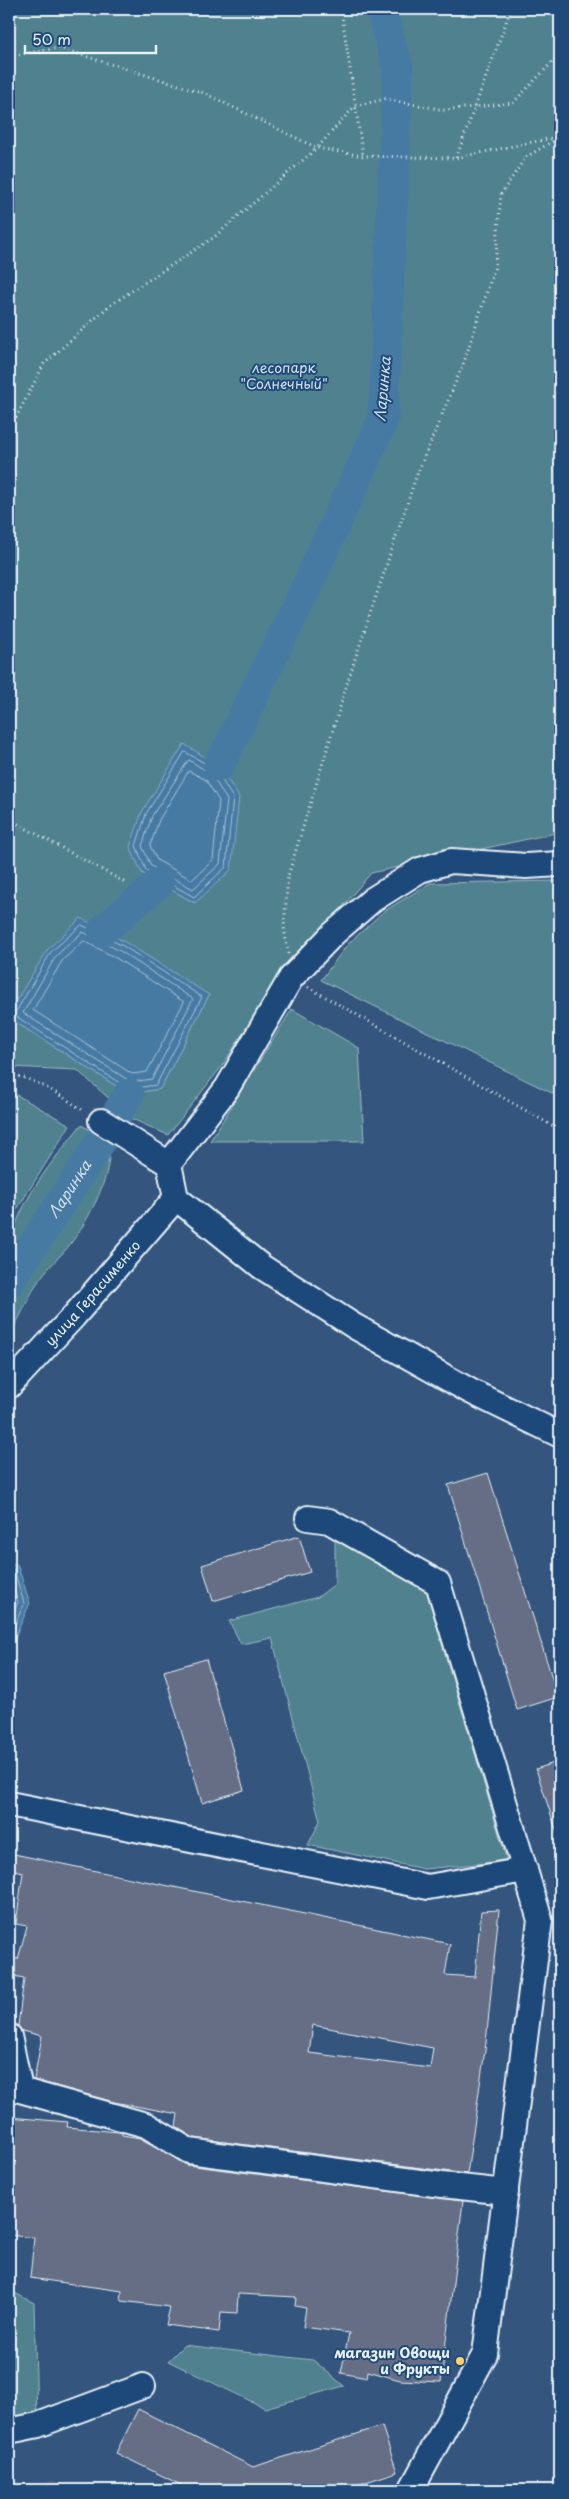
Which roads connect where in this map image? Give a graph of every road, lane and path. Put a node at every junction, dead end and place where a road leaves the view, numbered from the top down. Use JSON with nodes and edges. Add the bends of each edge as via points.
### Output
{"nodes":[{"id":1,"x":341,"y":9,"type":"edge"},
{"id":2,"x":511,"y":9,"type":"edge"},
{"id":3,"x":560,"y":54,"type":"edge"},
{"id":4,"x":9,"y":56,"type":"edge"},
{"id":5,"x":355,"y":106,"type":"junction"},
{"id":6,"x":475,"y":107,"type":"junction"},
{"id":7,"x":560,"y":137,"type":"edge"},
{"id":8,"x":316,"y":148,"type":"junction"},
{"id":9,"x":363,"y":156,"type":"junction"},
{"id":10,"x":456,"y":158,"type":"junction"},
{"id":11,"x":9,"y":431,"type":"edge"},
{"id":12,"x":9,"y":819,"type":"edge"},
{"id":13,"x":560,"y":864,"type":"edge"},
{"id":14,"x":126,"y":883,"type":"dead end"},
{"id":15,"x":292,"y":978,"type":"junction"},
{"id":16,"x":9,"y":1076,"type":"edge"},
{"id":17,"x":108,"y":1125,"type":"joint"},
{"id":18,"x":560,"y":1130,"type":"edge"},
{"id":19,"x":169,"y":1164,"type":"junction"},
{"id":20,"x":176,"y":1198,"type":"junction"},
{"id":21,"x":9,"y":1386,"type":"edge"},
{"id":22,"x":560,"y":1435,"type":"edge"},
{"id":23,"x":308,"y":1518,"type":"dead end"},
{"id":24,"x":9,"y":1804,"type":"edge"},
{"id":25,"x":524,"y":1870,"type":"junction"},
{"id":26,"x":9,"y":2036,"type":"edge"},
{"id":27,"x":15,"y":2088,"type":"edge"},
{"id":28,"x":506,"y":2192,"type":"junction"},
{"id":29,"x":143,"y":2386,"type":"dead end"},
{"id":30,"x":9,"y":2432,"type":"edge"},
{"id":31,"x":411,"y":2490,"type":"edge"}],
"edges":[{"from":1,"to":5,"type":"path"},
{"from":2,"to":6,"type":"path"},
{"from":3,"to":6,"type":"path","via":[[513,103]]},
{"from":4,"to":8,"type":"path","via":[[59,48],[204,93]]},
{"from":5,"to":6,"type":"path","via":[[385,99],[444,110]]},
{"from":5,"to":8,"type":"path"},
{"from":5,"to":9,"type":"path"},
{"from":6,"to":10,"type":"path"},
{"from":7,"to":10,"type":"path"},
{"from":7,"to":15,"type":"path","via":[[526,157],[501,194],[496,267],[464,362],[416,478],[352,668],[288,876],[284,927]]},
{"from":8,"to":9,"type":"path"},
{"from":8,"to":11,"type":"path","via":[[213,238],[109,306],[44,364]]},
{"from":9,"to":10,"type":"path"},
{"from":12,"to":14,"type":"path"},
{"from":13,"to":15,"type":"lane","via":[[526,866],[451,861],[420,870],[372,900],[333,934]]},
{"from":15,"to":18,"type":"path"},
{"from":15,"to":19,"type":"lane","via":[[227,1088]]},
{"from":16,"to":17,"type":"path","via":[[18,1075],[62,1096]]},
{"from":17,"to":19,"type":"lane"},
{"from":19,"to":20,"type":"lane"},
{"from":20,"to":21,"type":"lane","name":"улица Герасименко"},
{"from":20,"to":22,"type":"lane","via":[[262,1267],[354,1326],[470,1391]]},
{"from":23,"to":25,"type":"lane","via":[[329,1521],[438,1583]]},
{"from":24,"to":25,"type":"lane","via":[[428,1887]]},
{"from":25,"to":28,"type":"lane","via":[[540,1920]]},
{"from":26,"to":27,"type":"lane"},
{"from":27,"to":28,"type":"lane","via":[[146,2124],[189,2151]]},
{"from":28,"to":31,"type":"lane","via":[[485,2354]]},
{"from":29,"to":30,"type":"lane","via":[[38,2425]]}]}
